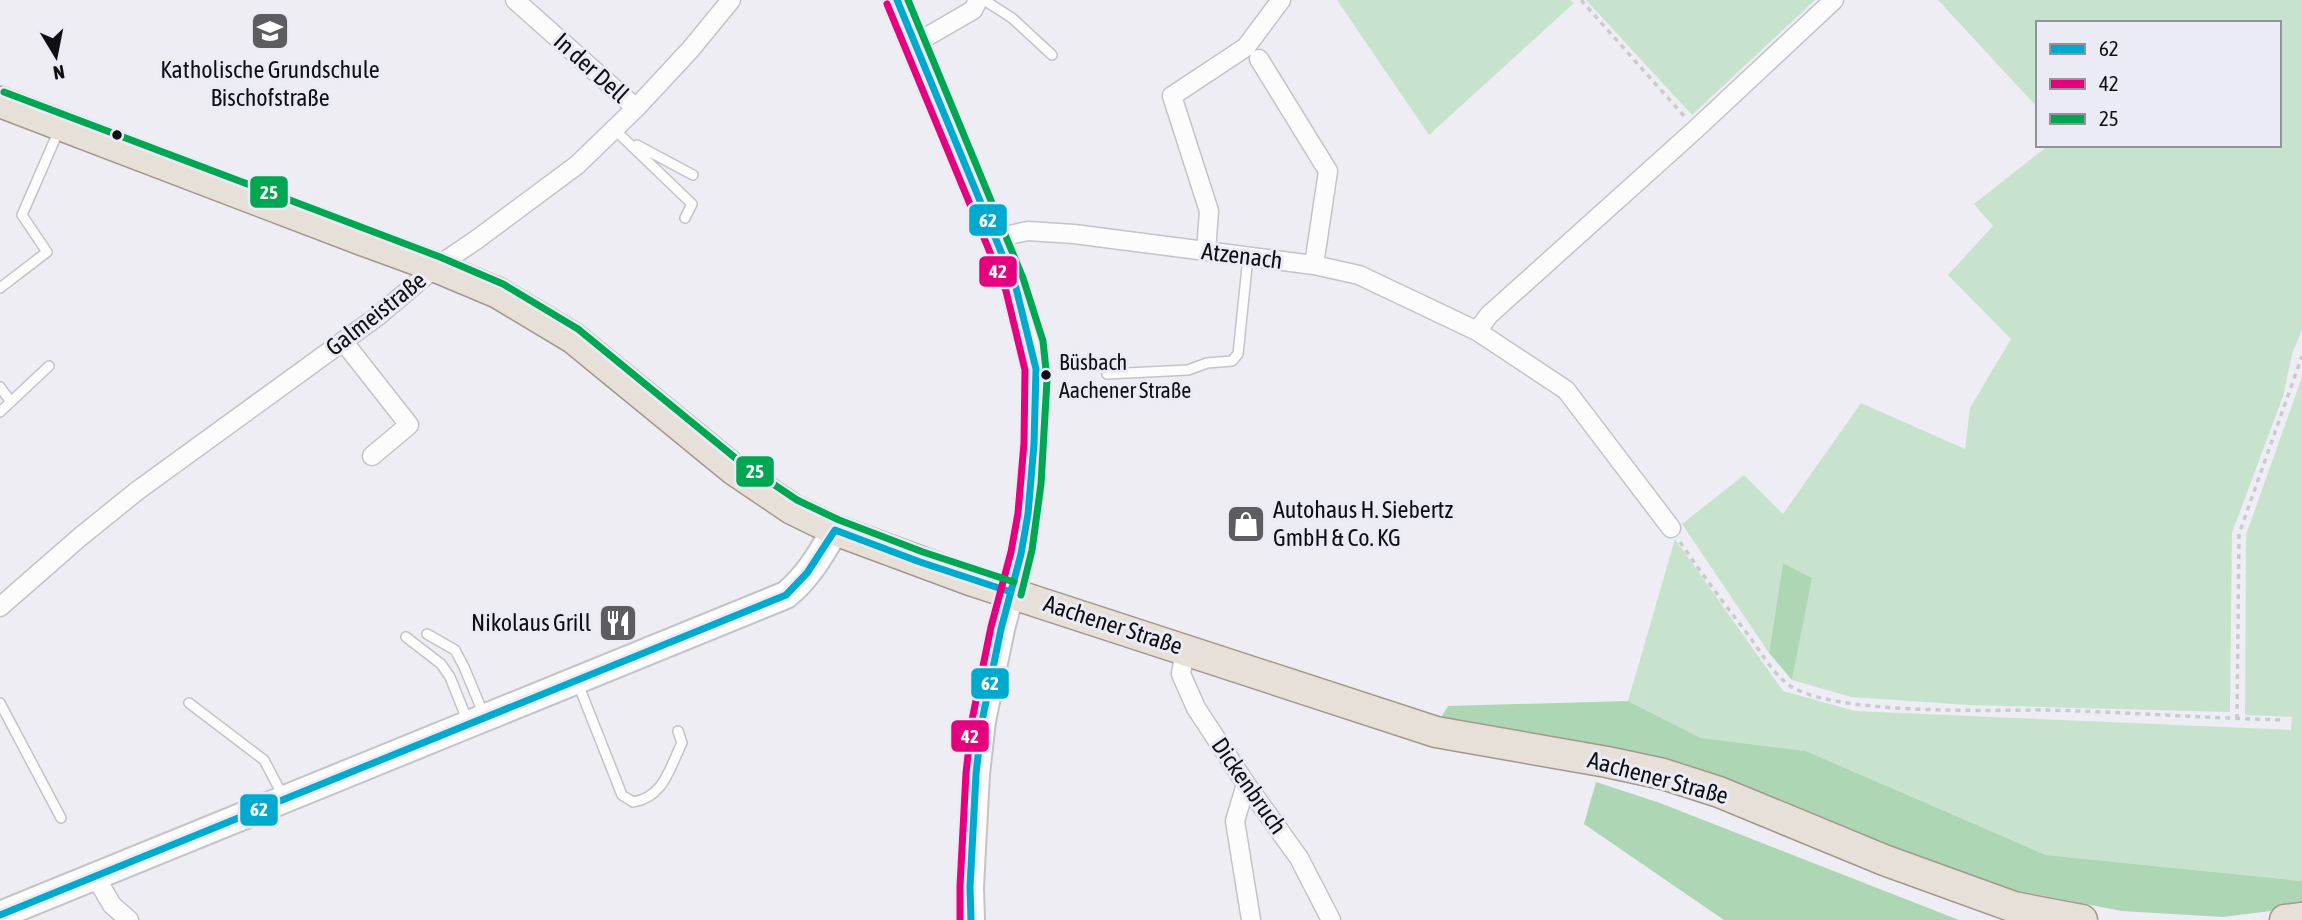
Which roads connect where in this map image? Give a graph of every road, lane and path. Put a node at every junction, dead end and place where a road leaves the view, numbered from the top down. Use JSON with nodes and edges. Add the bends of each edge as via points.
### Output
{"nodes":[{"id":1,"x":515,"y":0,"type":"edge"},
{"id":2,"x":731,"y":0,"type":"edge"},
{"id":3,"x":897,"y":0,"type":"edge"},
{"id":4,"x":978,"y":0,"type":"edge"},
{"id":5,"x":984,"y":0,"type":"edge"},
{"id":6,"x":1281,"y":0,"type":"edge"},
{"id":7,"x":1581,"y":0,"type":"edge"},
{"id":8,"x":1835,"y":0,"type":"edge"},
{"id":9,"x":916,"y":43,"type":"junction"},
{"id":10,"x":1052,"y":55,"type":"dead end"},
{"id":11,"x":1259,"y":59,"type":"dead end"},
{"id":12,"x":0,"y":102,"type":"edge"},
{"id":13,"x":636,"y":108,"type":"junction"},
{"id":14,"x":61,"y":125,"type":"junction"},
{"id":15,"x":1696,"y":129,"type":"junction"},
{"id":16,"x":620,"y":134,"type":"junction"},
{"id":17,"x":693,"y":175,"type":"dead end"},
{"id":18,"x":685,"y":218,"type":"dead end"},
{"id":19,"x":995,"y":238,"type":"junction"},
{"id":20,"x":1206,"y":251,"type":"junction"},
{"id":21,"x":1248,"y":257,"type":"junction"},
{"id":22,"x":1314,"y":265,"type":"junction"},
{"id":23,"x":436,"y":267,"type":"junction"},
{"id":24,"x":0,"y":288,"type":"edge"},
{"id":25,"x":1477,"y":331,"type":"junction"},
{"id":26,"x":343,"y":341,"type":"junction"},
{"id":27,"x":2302,"y":356,"type":"edge"},
{"id":28,"x":49,"y":366,"type":"dead end"},
{"id":29,"x":1107,"y":374,"type":"dead end"},
{"id":30,"x":0,"y":387,"type":"edge"},
{"id":31,"x":11,"y":401,"type":"junction"},
{"id":32,"x":0,"y":412,"type":"edge"},
{"id":33,"x":372,"y":456,"type":"dead end"},
{"id":34,"x":1671,"y":528,"type":"joint"},
{"id":35,"x":835,"y":530,"type":"junction"},
{"id":36,"x":1011,"y":592,"type":"junction"},
{"id":37,"x":0,"y":607,"type":"edge"},
{"id":38,"x":427,"y":634,"type":"dead end"},
{"id":39,"x":405,"y":637,"type":"dead end"},
{"id":40,"x":1185,"y":649,"type":"junction"},
{"id":41,"x":576,"y":679,"type":"junction"},
{"id":42,"x":189,"y":703,"type":"dead end"},
{"id":43,"x":0,"y":704,"type":"edge"},
{"id":44,"x":2237,"y":719,"type":"junction"},
{"id":45,"x":477,"y":720,"type":"junction"},
{"id":46,"x":2285,"y":720,"type":"dead end"},
{"id":47,"x":678,"y":731,"type":"dead end"},
{"id":48,"x":1246,"y":784,"type":"junction"},
{"id":49,"x":284,"y":799,"type":"junction"},
{"id":50,"x":61,"y":818,"type":"dead end"},
{"id":51,"x":95,"y":876,"type":"junction"},
{"id":52,"x":2013,"y":913,"type":"edge"},
{"id":53,"x":0,"y":915,"type":"edge"},
{"id":54,"x":2302,"y":918,"type":"edge"},
{"id":55,"x":129,"y":920,"type":"edge"},
{"id":56,"x":971,"y":920,"type":"edge"},
{"id":57,"x":1251,"y":920,"type":"edge"},
{"id":58,"x":1331,"y":920,"type":"edge"},
{"id":59,"x":2082,"y":920,"type":"edge"},
{"id":60,"x":2285,"y":920,"type":"edge"}],
"edges":[{"from":1,"to":13,"type":"street","name":"In der Dell"},
{"from":2,"to":13,"type":"street","name":"Galmeistraße"},
{"from":3,"to":9,"type":"street"},
{"from":4,"to":9,"type":"street","via":[[972,10]]},
{"from":5,"to":10,"type":"lane","via":[[1012,18]]},
{"from":6,"to":20,"type":"street","via":[[1246,47],[1172,96],[1209,211]]},
{"from":7,"to":15,"type":"path"},
{"from":8,"to":15,"type":"street"},
{"from":9,"to":19,"type":"street"},
{"from":11,"to":22,"type":"street","via":[[1328,171]]},
{"from":12,"to":14,"type":"main road","name":"Aachener Straße"},
{"from":13,"to":16,"type":"street","name":"Galmeistraße"},
{"from":14,"to":23,"type":"main road","name":"Aachener Straße"},
{"from":14,"to":24,"type":"lane","via":[[22,215],[47,252]]},
{"from":15,"to":25,"type":"street"},
{"from":16,"to":17,"type":"lane"},
{"from":16,"to":18,"type":"lane","via":[[692,204]]},
{"from":16,"to":23,"type":"street","name":"Galmeistraße"},
{"from":19,"to":20,"type":"street","name":"Atzenach","via":[[1028,231]]},
{"from":19,"to":36,"type":"street","via":[[1024,311],[1036,369],[1028,514]]},
{"from":20,"to":21,"type":"street","name":"Atzenach"},
{"from":21,"to":22,"type":"street","name":"Atzenach"},
{"from":21,"to":29,"type":"lane","via":[[1238,354],[1232,361],[1188,370]]},
{"from":22,"to":25,"type":"street","name":"Atzenach","via":[[1359,275]]},
{"from":23,"to":26,"type":"street","name":"Galmeistraße"},
{"from":23,"to":35,"type":"main road","name":"Aachener Straße","via":[[498,293],[573,338],[733,469],[792,509]]},
{"from":25,"to":34,"type":"street","name":"Atzenach","via":[[1566,390]]},
{"from":26,"to":33,"type":"street","via":[[409,425]]},
{"from":26,"to":37,"type":"street","name":"Galmeistraße","via":[[137,491]]},
{"from":27,"to":44,"type":"path","via":[[2239,534]]},
{"from":28,"to":31,"type":"lane"},
{"from":30,"to":31,"type":"lane"},
{"from":31,"to":32,"type":"lane"},
{"from":34,"to":44,"type":"path","via":[[1762,654],[1785,683],[1801,692],[1907,708]]},
{"from":35,"to":36,"type":"main road","name":"Aachener Straße"},
{"from":35,"to":41,"type":"street","via":[[814,564],[786,595]]},
{"from":36,"to":40,"type":"main road","name":"Aachener Straße"},
{"from":36,"to":56,"type":"street","via":[[982,721]]},
{"from":38,"to":45,"type":"lane","via":[[455,650]]},
{"from":39,"to":45,"type":"lane","via":[[441,664]]},
{"from":40,"to":48,"type":"street","name":"Dickenbruch","via":[[1181,674],[1196,708]]},
{"from":40,"to":52,"type":"main road","name":"Aachener Straße","via":[[1436,732],[1663,774],[1719,792]]},
{"from":41,"to":45,"type":"street"},
{"from":41,"to":47,"type":"lane","via":[[622,795],[633,802],[646,800],[659,790],[682,743]]},
{"from":42,"to":49,"type":"lane","via":[[264,760]]},
{"from":43,"to":50,"type":"lane"},
{"from":44,"to":46,"type":"path"},
{"from":45,"to":49,"type":"street"},
{"from":48,"to":57,"type":"street","via":[[1235,821]]},
{"from":48,"to":58,"type":"street","name":"Dickenbruch","via":[[1299,858]]},
{"from":49,"to":51,"type":"street"},
{"from":51,"to":53,"type":"street"},
{"from":51,"to":55,"type":"street","via":[[112,905]]},
{"from":52,"to":59,"type":"main road","name":"Aachener Straße"},
{"from":54,"to":60,"type":"main road"}]}
